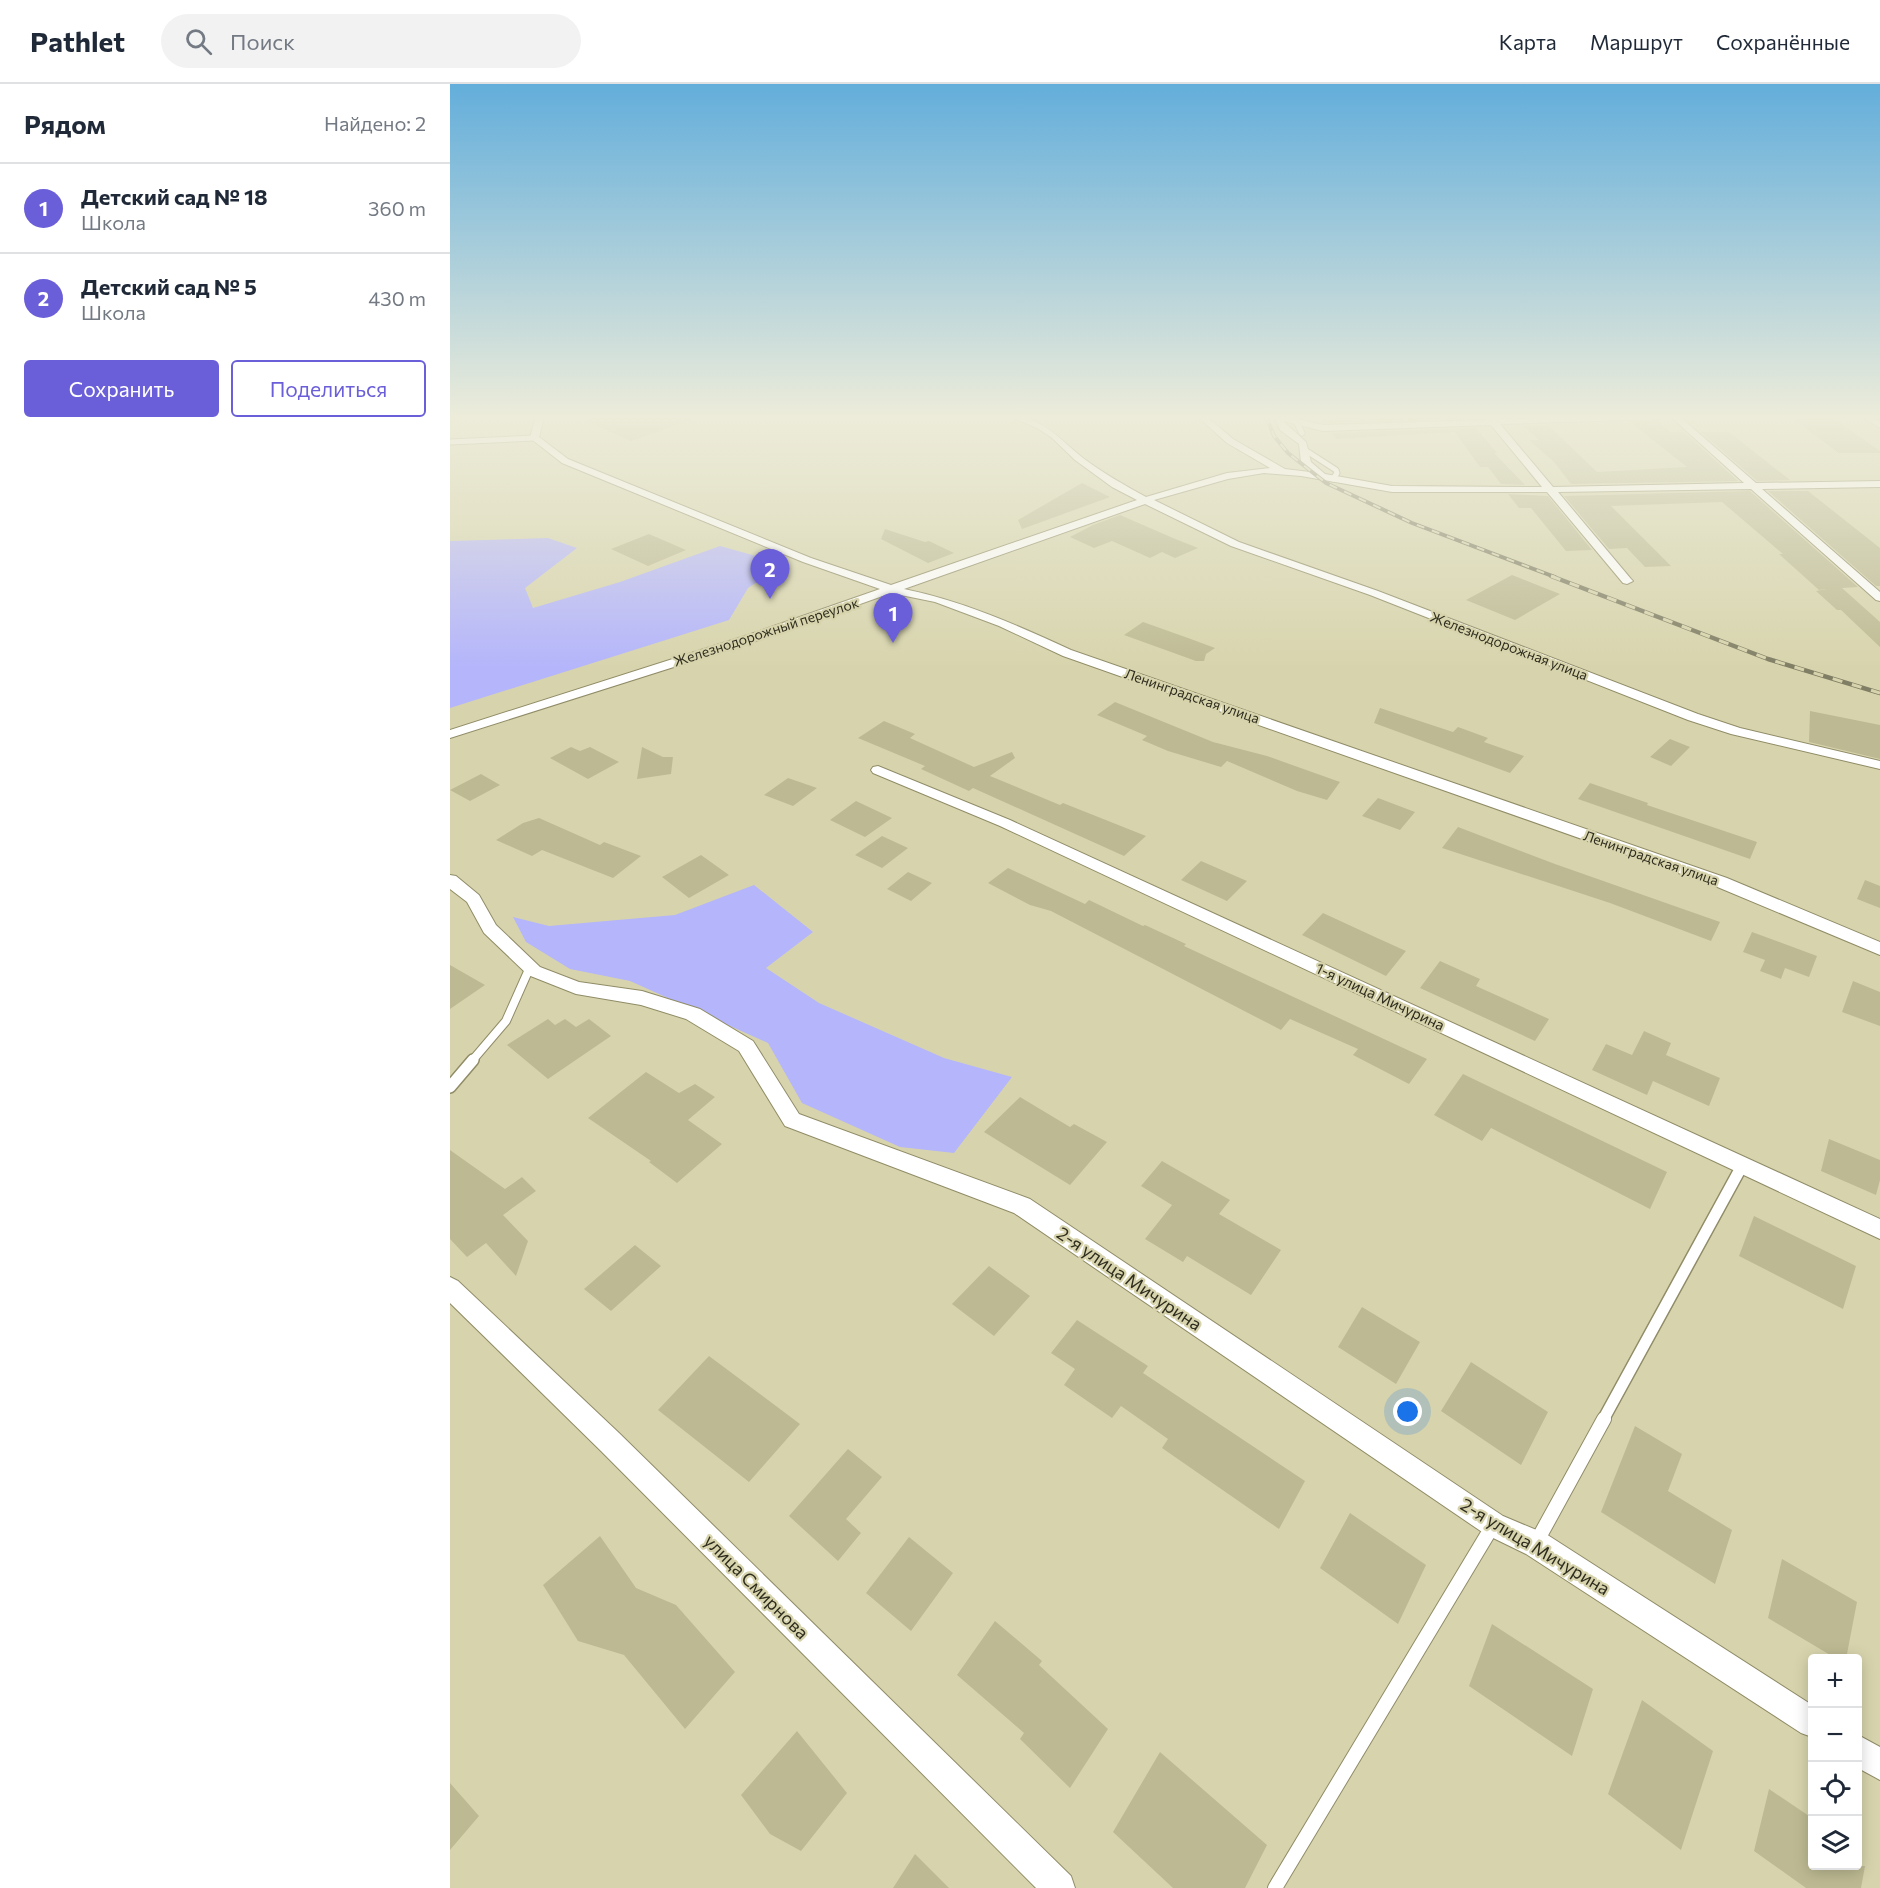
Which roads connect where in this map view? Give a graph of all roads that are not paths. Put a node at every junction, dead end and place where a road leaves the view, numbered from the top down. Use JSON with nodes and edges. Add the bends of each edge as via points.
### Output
{"nodes":[{"id":1,"x":657,"y":500,"type":"edge"},
{"id":2,"x":1148,"y":500,"type":"joint"},
{"id":3,"x":1560,"y":500,"type":"edge"},
{"id":4,"x":1771,"y":500,"type":"edge"},
{"id":5,"x":1627,"y":581,"type":"dead end"},
{"id":6,"x":892,"y":590,"type":"junction"},
{"id":7,"x":1880,"y":598,"type":"edge"},
{"id":8,"x":450,"y":735,"type":"edge"},
{"id":9,"x":1880,"y":765,"type":"edge"},
{"id":10,"x":879,"y":770,"type":"dead end"},
{"id":11,"x":450,"y":880,"type":"edge"},
{"id":12,"x":1880,"y":949,"type":"edge"},
{"id":13,"x":530,"y":967,"type":"junction"},
{"id":14,"x":450,"y":1087,"type":"edge"},
{"id":15,"x":1743,"y":1164,"type":"junction"},
{"id":16,"x":1880,"y":1229,"type":"edge"},
{"id":17,"x":450,"y":1288,"type":"edge"},
{"id":18,"x":1494,"y":1525,"type":"junction"},
{"id":19,"x":1536,"y":1544,"type":"junction"},
{"id":20,"x":1808,"y":1719,"type":"edge"},
{"id":21,"x":1862,"y":1753,"type":"edge"},
{"id":22,"x":1880,"y":1764,"type":"edge"},
{"id":23,"x":1059,"y":1888,"type":"edge"},
{"id":24,"x":1275,"y":1888,"type":"edge"}],
"edges":[{"from":1,"to":6,"type":"street","name":"Ленинградская улица"},
{"from":2,"to":6,"type":"street","name":"Железнодорожный переулок"},
{"from":2,"to":9,"type":"street","name":"Железнодорожная улица","via":[[1235,544],[1374,593],[1694,717]]},
{"from":3,"to":5,"type":"street"},
{"from":4,"to":7,"type":"street"},
{"from":6,"to":8,"type":"street","name":"Железнодорожный переулок"},
{"from":6,"to":12,"type":"street","name":"Ленинградская улица","via":[[938,599],[1067,653],[1721,882]]},
{"from":10,"to":15,"type":"street","name":"1-я улица Мичурина","via":[[1005,823]]},
{"from":11,"to":13,"type":"street","name":"2-я улица Мичурина","via":[[473,899],[490,929]]},
{"from":13,"to":14,"type":"lane","via":[[506,1021]]},
{"from":13,"to":18,"type":"street","name":"2-я улица Мичурина","via":[[576,988],[642,998],[693,1014],[746,1046],[792,1120],[1022,1206]]},
{"from":15,"to":16,"type":"street","name":"1-я улица Мичурина"},
{"from":15,"to":19,"type":"lane"},
{"from":17,"to":23,"type":"street","name":"улица Смирнова"},
{"from":18,"to":19,"type":"street","name":"2-я улица Мичурина"},
{"from":18,"to":24,"type":"lane"},
{"from":19,"to":20,"type":"street","name":"2-я улица Мичурина"},
{"from":21,"to":22,"type":"street"}]}
